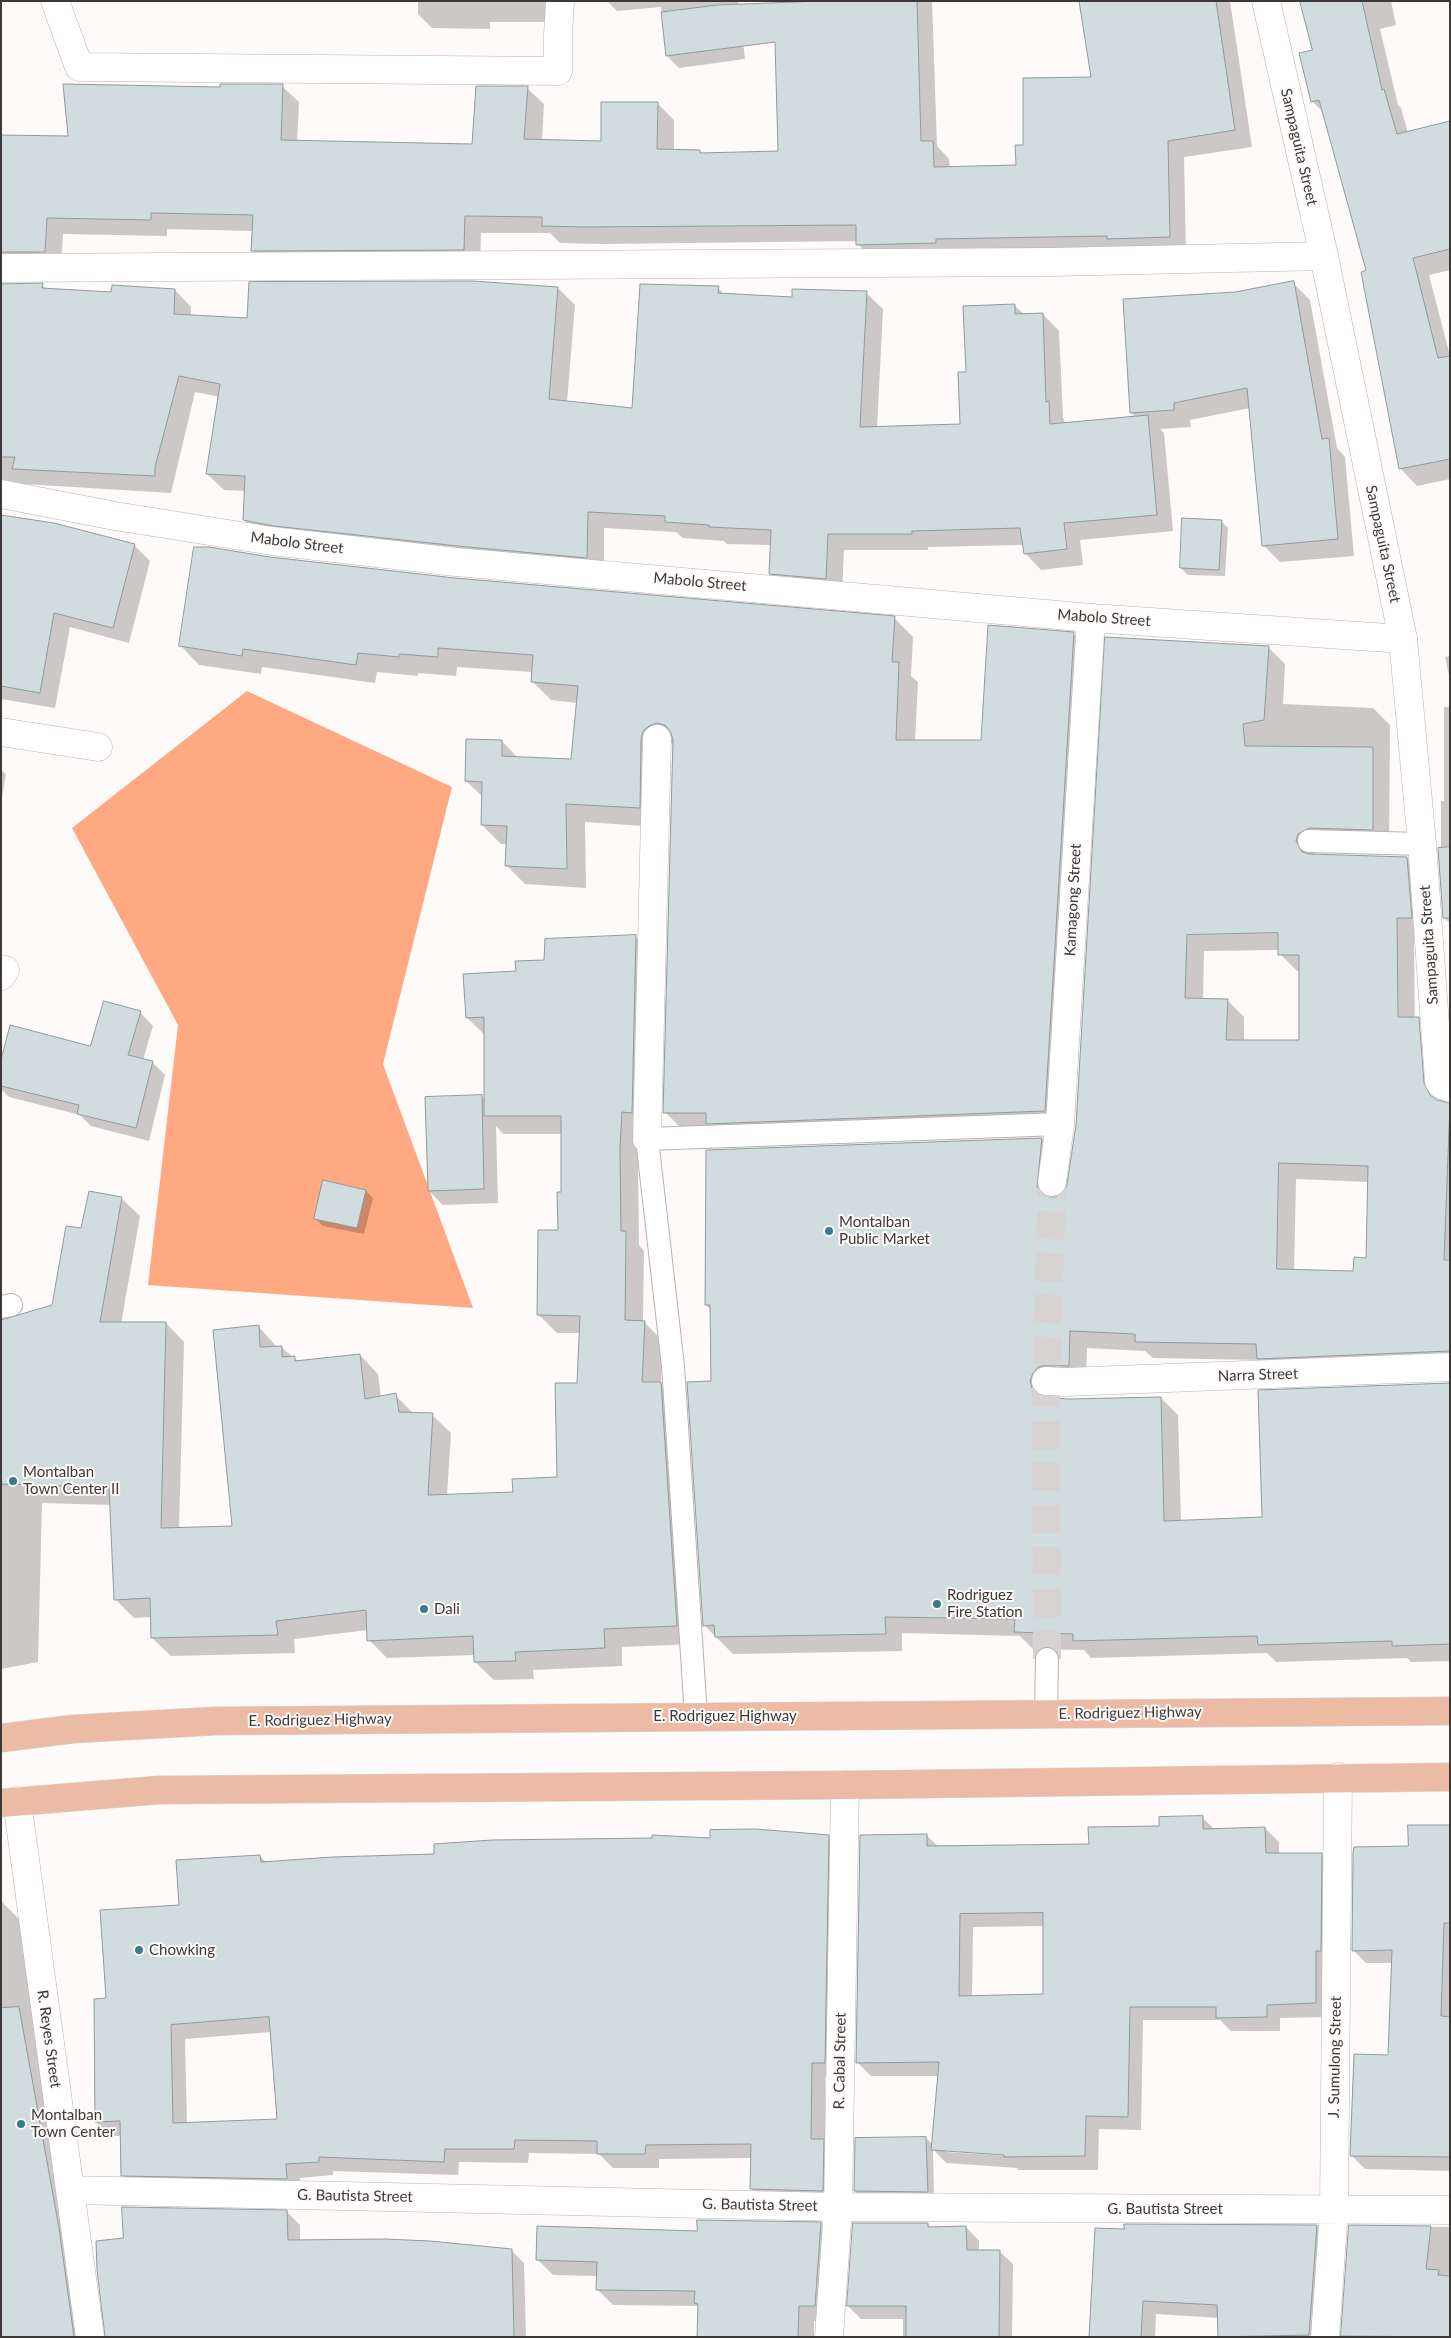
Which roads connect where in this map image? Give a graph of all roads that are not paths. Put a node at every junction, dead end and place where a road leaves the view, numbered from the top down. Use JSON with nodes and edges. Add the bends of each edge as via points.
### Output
{"nodes":[{"id":1,"x":55,"y":1,"type":"edge"},
{"id":2,"x":560,"y":1,"type":"edge"},
{"id":3,"x":1266,"y":1,"type":"edge"},
{"id":4,"x":1324,"y":256,"type":"junction"},
{"id":5,"x":1,"y":268,"type":"edge"},
{"id":6,"x":1,"y":494,"type":"edge"},
{"id":7,"x":1091,"y":618,"type":"junction"},
{"id":8,"x":1403,"y":639,"type":"junction"},
{"id":9,"x":1,"y":732,"type":"edge"},
{"id":10,"x":657,"y":739,"type":"dead end"},
{"id":11,"x":98,"y":747,"type":"dead end"},
{"id":12,"x":1308,"y":841,"type":"dead end"},
{"id":13,"x":1422,"y":844,"type":"junction"},
{"id":14,"x":1450,"y":1088,"type":"edge"},
{"id":15,"x":1060,"y":1124,"type":"junction"},
{"id":16,"x":647,"y":1140,"type":"junction"},
{"id":17,"x":1052,"y":1182,"type":"tunnel mouth"},
{"id":18,"x":1450,"y":1367,"type":"edge"},
{"id":19,"x":1056,"y":1382,"type":"dead end"},
{"id":20,"x":1047,"y":1660,"type":"tunnel mouth"},
{"id":21,"x":1450,"y":1711,"type":"edge"},
{"id":22,"x":1046,"y":1714,"type":"junction"},
{"id":23,"x":696,"y":1716,"type":"junction"},
{"id":24,"x":1,"y":1738,"type":"edge"},
{"id":25,"x":1450,"y":1777,"type":"edge"},
{"id":26,"x":1338,"y":1778,"type":"junction"},
{"id":27,"x":845,"y":1785,"type":"junction"},
{"id":28,"x":9,"y":1802,"type":"edge"},
{"id":29,"x":70,"y":2190,"type":"junction"},
{"id":30,"x":838,"y":2207,"type":"junction"},
{"id":31,"x":1334,"y":2210,"type":"junction"},
{"id":32,"x":1450,"y":2210,"type":"edge"},
{"id":33,"x":90,"y":2337,"type":"edge"},
{"id":34,"x":829,"y":2337,"type":"edge"},
{"id":35,"x":1325,"y":2337,"type":"edge"}],
"edges":[{"from":1,"to":2,"type":"street","via":[[79,67],[558,71]]},
{"from":3,"to":4,"type":"street","name":"Sampaguita Street"},
{"from":4,"to":5,"type":"street","via":[[1052,262]]},
{"from":4,"to":8,"type":"street","name":"Sampaguita Street"},
{"from":6,"to":7,"type":"street","name":"Mabolo Street","via":[[115,516],[272,540],[456,562]]},
{"from":7,"to":8,"type":"street","name":"Mabolo Street"},
{"from":7,"to":15,"type":"street","name":"Kamagong Street"},
{"from":8,"to":13,"type":"street","name":"Sampaguita Street"},
{"from":9,"to":11,"type":"street"},
{"from":10,"to":16,"type":"street"},
{"from":12,"to":13,"type":"lane"},
{"from":13,"to":14,"type":"street","name":"Sampaguita Street","via":[[1439,1080],[1442,1086]]},
{"from":15,"to":16,"type":"lane"},
{"from":15,"to":17,"type":"street","name":"Kamagong Street"},
{"from":16,"to":23,"type":"lane","via":[[673,1366]]},
{"from":18,"to":19,"type":"street","name":"Narra Street"},
{"from":20,"to":22,"type":"lane"},
{"from":21,"to":22,"type":"main road","name":"E. Rodriguez Highway"},
{"from":22,"to":23,"type":"main road","name":"E. Rodriguez Highway"},
{"from":23,"to":24,"type":"main road","name":"E. Rodriguez Highway","via":[[215,1721],[73,1729]]},
{"from":25,"to":26,"type":"main road"},
{"from":26,"to":27,"type":"main road"},
{"from":26,"to":31,"type":"street","name":"J. Sumulong Street"},
{"from":27,"to":28,"type":"main road","via":[[159,1790]]},
{"from":27,"to":30,"type":"street","name":"R. Cabal Street"},
{"from":28,"to":29,"type":"street","name":"R. Reyes Street"},
{"from":29,"to":30,"type":"street","name":"G. Bautista Street"},
{"from":29,"to":33,"type":"street","name":"R. Reyes Street"},
{"from":30,"to":31,"type":"street","name":"G. Bautista Street"},
{"from":30,"to":34,"type":"street","name":"R. Cabal Street"},
{"from":31,"to":32,"type":"street","name":"G. Bautista Street"},
{"from":31,"to":35,"type":"street","name":"J. Sumulong Street"}]}
